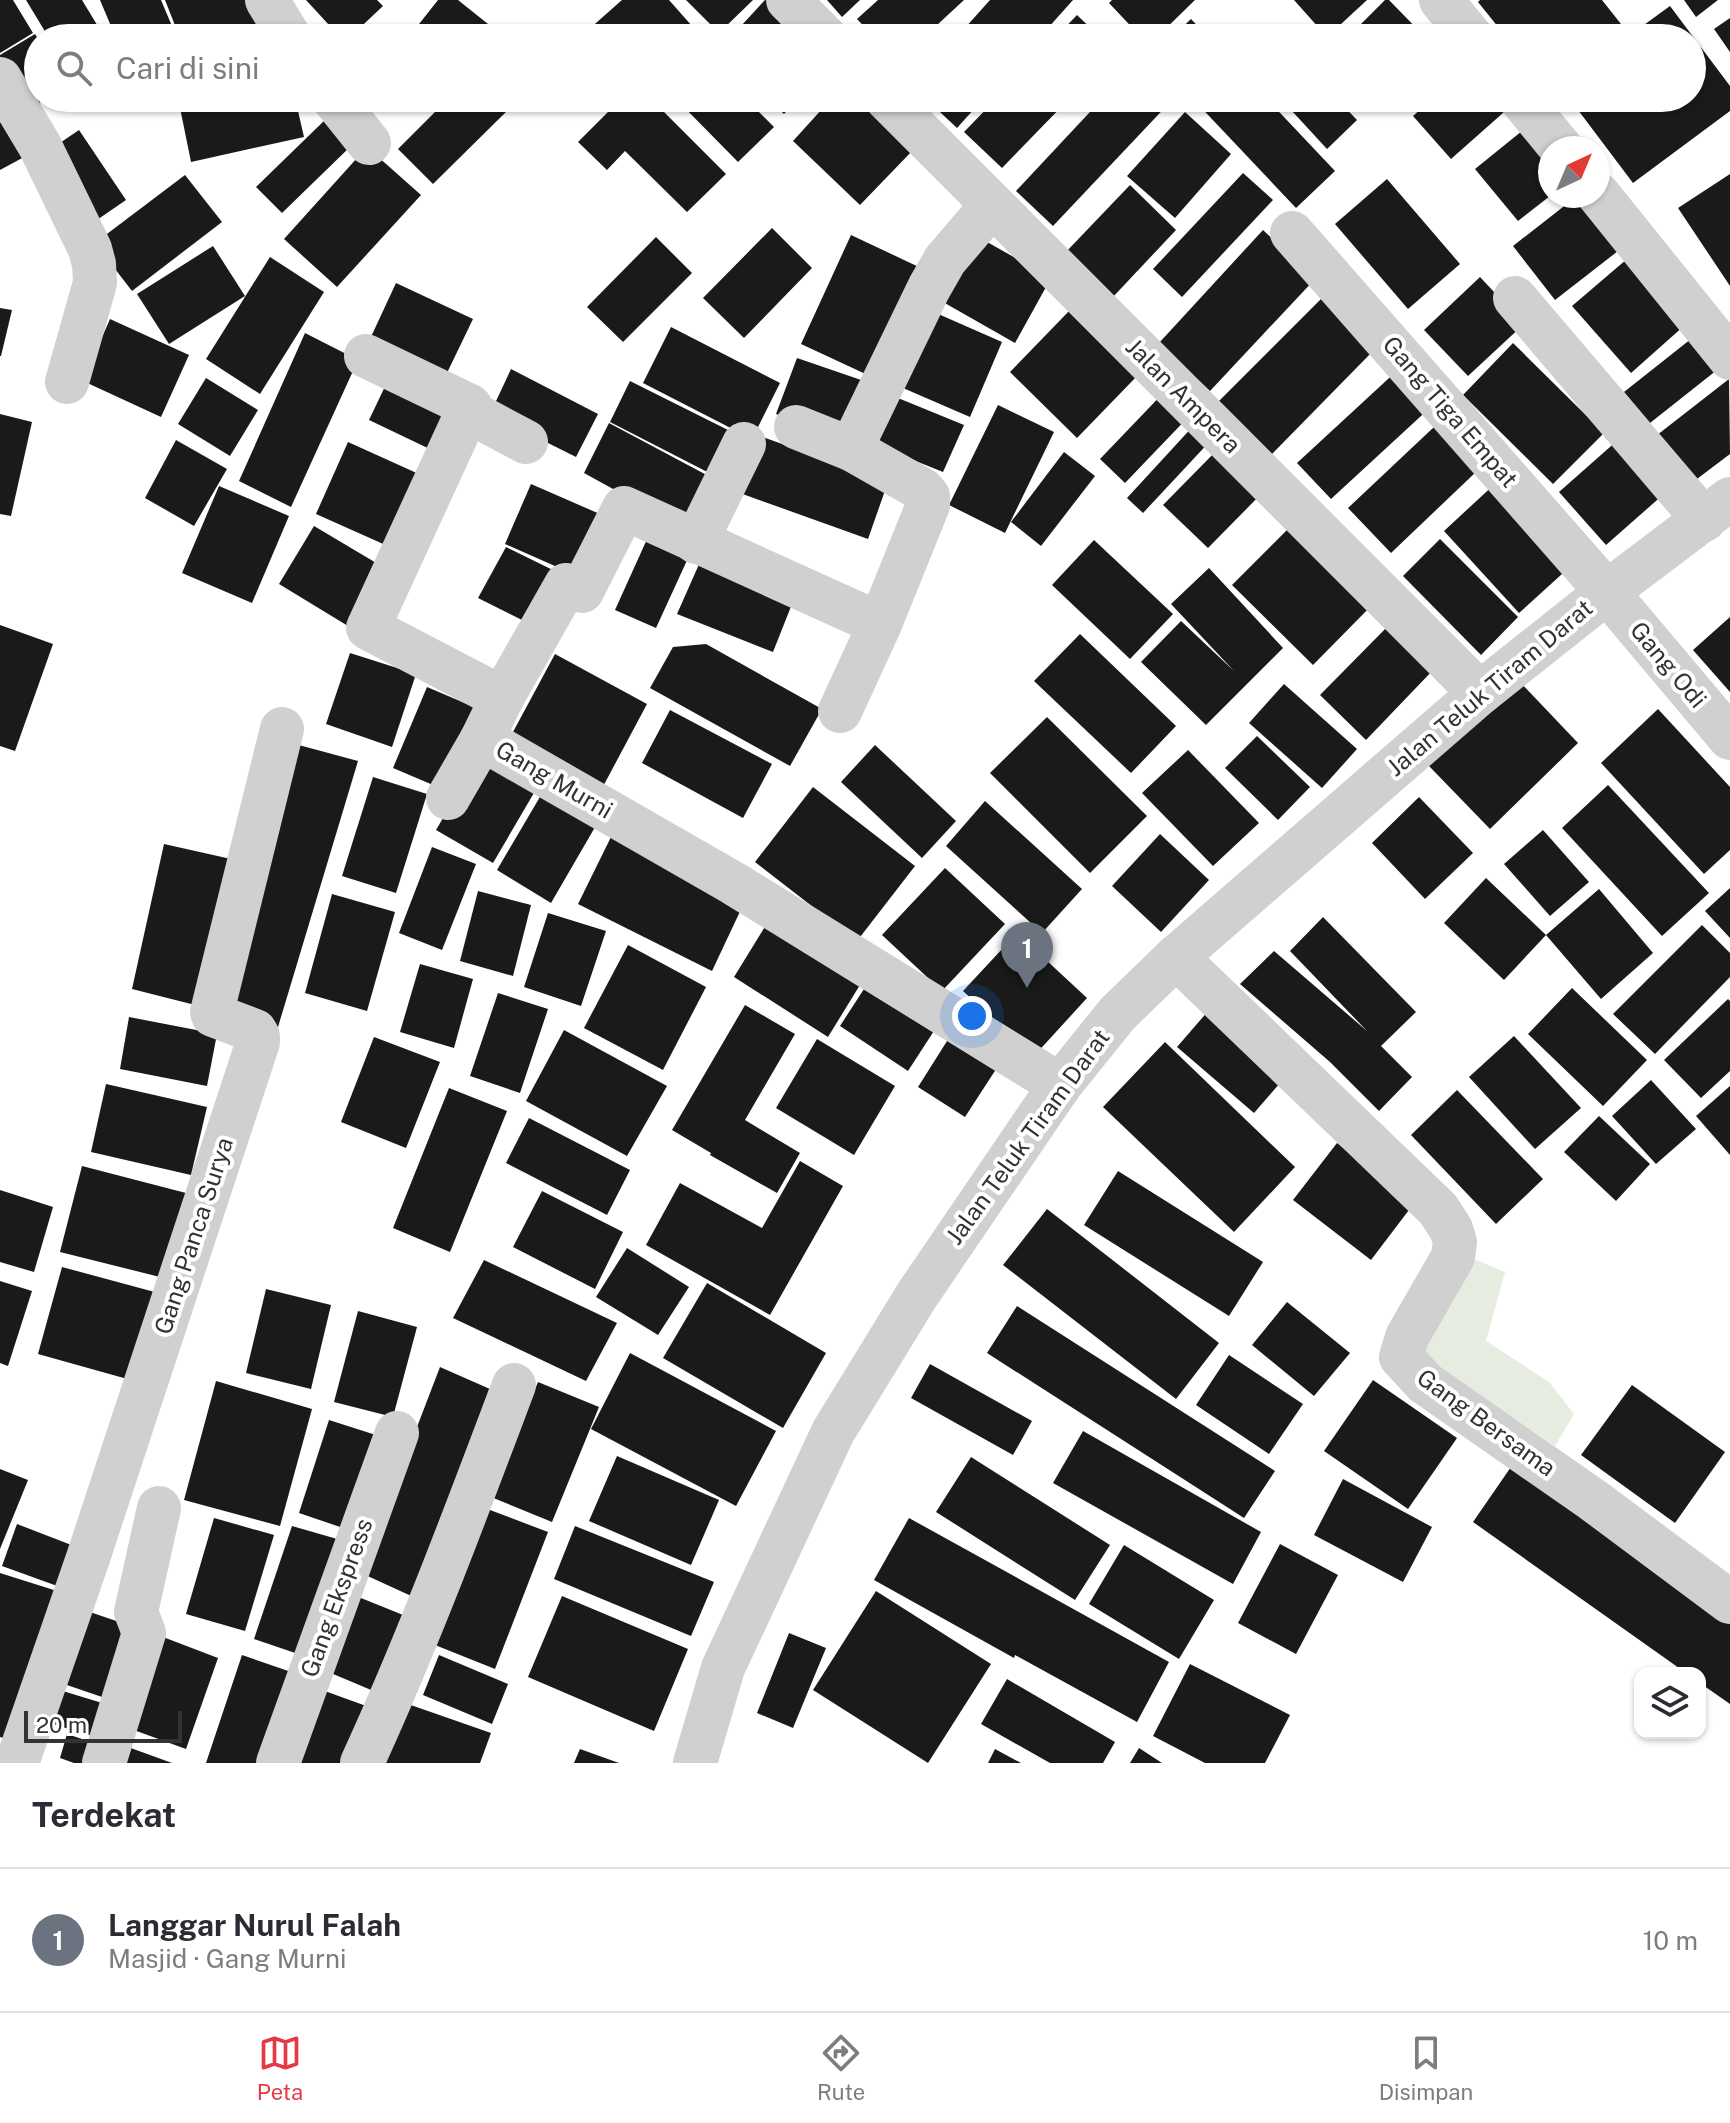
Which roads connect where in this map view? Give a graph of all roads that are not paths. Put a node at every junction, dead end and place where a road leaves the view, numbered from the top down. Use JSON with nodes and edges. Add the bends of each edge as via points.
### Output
{"nodes":[{"id":1,"x":267,"y":0,"type":"edge"},
{"id":2,"x":788,"y":0,"type":"edge"},
{"id":3,"x":1441,"y":0,"type":"edge"},
{"id":4,"x":282,"y":24,"type":"edge"},
{"id":5,"x":812,"y":24,"type":"edge"},
{"id":6,"x":1461,"y":24,"type":"edge"},
{"id":7,"x":0,"y":79,"type":"edge"},
{"id":8,"x":344,"y":112,"type":"edge"},
{"id":9,"x":900,"y":112,"type":"edge"},
{"id":10,"x":1531,"y":112,"type":"edge"},
{"id":11,"x":1551,"y":136,"type":"edge"},
{"id":12,"x":369,"y":143,"type":"dead end"},
{"id":13,"x":992,"y":205,"type":"junction"},
{"id":14,"x":1609,"y":208,"type":"edge"},
{"id":15,"x":1292,"y":233,"type":"dead end"},
{"id":16,"x":1515,"y":298,"type":"dead end"},
{"id":17,"x":366,"y":356,"type":"dead end"},
{"id":18,"x":1730,"y":358,"type":"edge"},
{"id":19,"x":67,"y":382,"type":"dead end"},
{"id":20,"x":468,"y":411,"type":"junction"},
{"id":21,"x":796,"y":427,"type":"dead end"},
{"id":22,"x":526,"y":442,"type":"dead end"},
{"id":23,"x":744,"y":444,"type":"dead end"},
{"id":24,"x":851,"y":449,"type":"junction"},
{"id":25,"x":1717,"y":510,"type":"edge"},
{"id":26,"x":696,"y":542,"type":"junction"},
{"id":27,"x":1607,"y":592,"type":"junction"},
{"id":28,"x":880,"y":624,"type":"junction"},
{"id":29,"x":1480,"y":693,"type":"junction"},
{"id":30,"x":502,"y":698,"type":"junction"},
{"id":31,"x":840,"y":711,"type":"dead end"},
{"id":32,"x":282,"y":729,"type":"dead end"},
{"id":33,"x":1730,"y":738,"type":"edge"},
{"id":34,"x":482,"y":739,"type":"junction"},
{"id":35,"x":448,"y":798,"type":"dead end"},
{"id":36,"x":1176,"y":957,"type":"junction"},
{"id":37,"x":1060,"y":1085,"type":"junction"},
{"id":38,"x":514,"y":1385,"type":"dead end"},
{"id":39,"x":397,"y":1433,"type":"dead end"},
{"id":40,"x":159,"y":1508,"type":"dead end"},
{"id":41,"x":1730,"y":1602,"type":"edge"},
{"id":42,"x":17,"y":1763,"type":"edge"},
{"id":43,"x":104,"y":1763,"type":"edge"},
{"id":44,"x":278,"y":1763,"type":"edge"},
{"id":45,"x":362,"y":1763,"type":"edge"},
{"id":46,"x":695,"y":1763,"type":"edge"}],
"edges":[{"from":1,"to":4,"type":"street"},
{"from":2,"to":5,"type":"street"},
{"from":3,"to":6,"type":"street"},
{"from":7,"to":19,"type":"street","via":[[40,146],[94,264],[95,283]]},
{"from":8,"to":12,"type":"street"},
{"from":9,"to":13,"type":"street","name":"Jalan Ampera"},
{"from":10,"to":11,"type":"street"},
{"from":13,"to":24,"type":"street","via":[[945,260]]},
{"from":13,"to":29,"type":"street","name":"Jalan Ampera"},
{"from":14,"to":18,"type":"street"},
{"from":15,"to":27,"type":"street","name":"Gang Tiga Empat"},
{"from":16,"to":25,"type":"street"},
{"from":17,"to":20,"type":"street","via":[[470,406]]},
{"from":20,"to":22,"type":"street"},
{"from":20,"to":30,"type":"street","via":[[368,628]]},
{"from":21,"to":24,"type":"street"},
{"from":23,"to":26,"type":"street"},
{"from":24,"to":28,"type":"street","via":[[928,496],[926,513]]},
{"from":25,"to":27,"type":"street","name":"Jalan Teluk Tiram Darat"},
{"from":26,"to":28,"type":"street"},
{"from":26,"to":30,"type":"street","name":"Gang Murni","via":[[624,508],[582,591],[566,585]]},
{"from":27,"to":29,"type":"street","name":"Jalan Teluk Tiram Darat"},
{"from":27,"to":33,"type":"street","name":"Gang Odi"},
{"from":28,"to":31,"type":"street"},
{"from":29,"to":36,"type":"street","name":"Jalan Teluk Tiram Darat"},
{"from":30,"to":34,"type":"street","name":"Gang Murni"},
{"from":32,"to":42,"type":"street","name":"Gang Panca Surya","via":[[212,1012],[255,1031],[258,1042]]},
{"from":34,"to":35,"type":"street"},
{"from":34,"to":37,"type":"street","name":"Gang Murni","via":[[733,883]]},
{"from":36,"to":37,"type":"street","name":"Jalan Teluk Tiram Darat","via":[[1118,1013]]},
{"from":36,"to":41,"type":"street","name":"Gang Bersama","via":[[1438,1209],[1451,1229],[1453,1257],[1401,1357],[1425,1383]]},
{"from":37,"to":46,"type":"street","name":"Jalan Teluk Tiram Darat","via":[[917,1295],[833,1432],[723,1668]]},
{"from":38,"to":45,"type":"street"},
{"from":39,"to":44,"type":"street","name":"Gang Ekspress"},
{"from":40,"to":43,"type":"street","via":[[136,1612],[144,1633]]}]}
